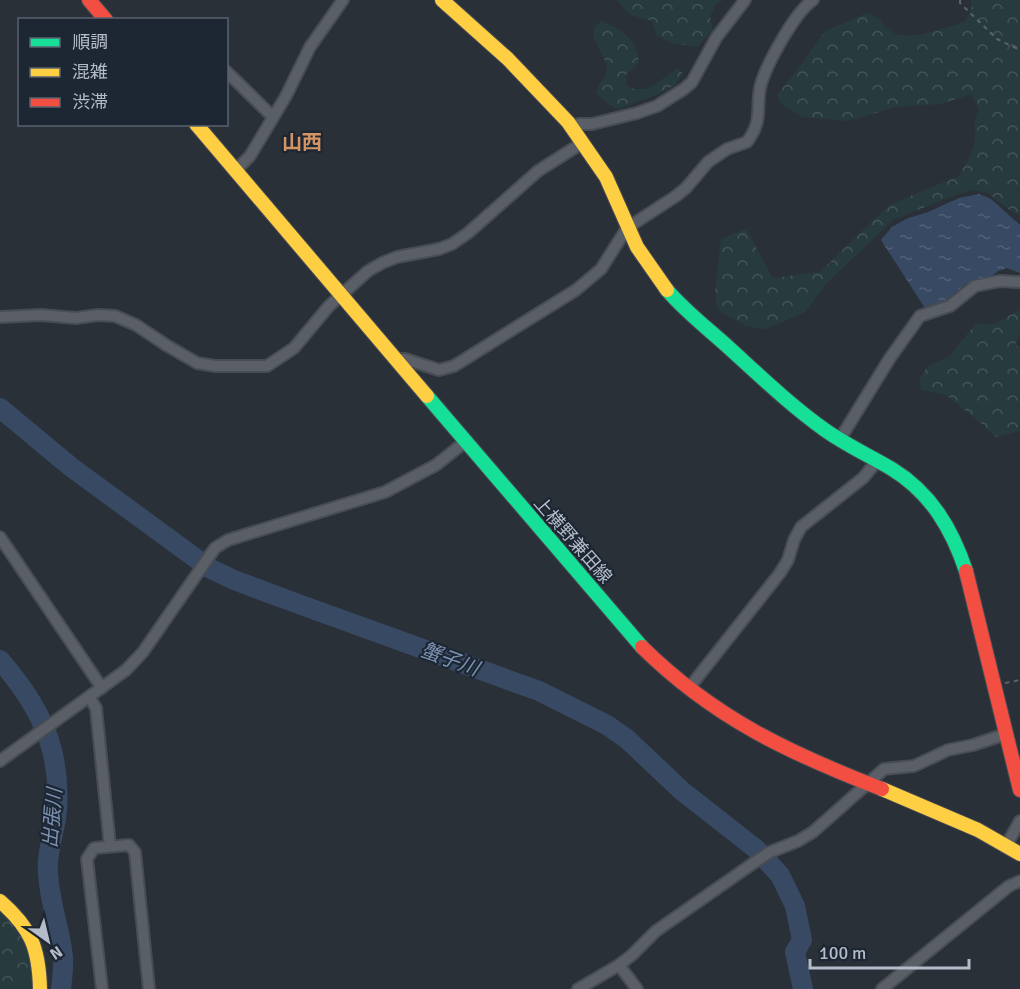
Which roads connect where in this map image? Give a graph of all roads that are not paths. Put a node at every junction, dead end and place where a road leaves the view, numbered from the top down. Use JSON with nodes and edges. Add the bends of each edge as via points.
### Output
{"nodes":[{"id":1,"x":89,"y":0,"type":"edge"},
{"id":2,"x":343,"y":0,"type":"edge"},
{"id":3,"x":442,"y":0,"type":"edge"},
{"id":4,"x":745,"y":0,"type":"edge"},
{"id":5,"x":813,"y":0,"type":"edge"},
{"id":6,"x":104,"y":18,"type":"edge"},
{"id":7,"x":228,"y":73,"type":"edge"},
{"id":8,"x":273,"y":117,"type":"junction"},
{"id":9,"x":198,"y":126,"type":"edge"},
{"id":10,"x":570,"y":126,"type":"junction"},
{"id":11,"x":582,"y":142,"type":"junction"},
{"id":12,"x":236,"y":171,"type":"junction"},
{"id":13,"x":627,"y":228,"type":"junction"},
{"id":14,"x":1020,"y":282,"type":"edge"},
{"id":15,"x":341,"y":294,"type":"junction"},
{"id":16,"x":0,"y":317,"type":"edge"},
{"id":17,"x":395,"y":359,"type":"junction"},
{"id":18,"x":840,"y":439,"type":"junction"},
{"id":19,"x":465,"y":442,"type":"junction"},
{"id":20,"x":877,"y":461,"type":"junction"},
{"id":21,"x":0,"y":537,"type":"edge"},
{"id":22,"x":102,"y":688,"type":"junction"},
{"id":23,"x":689,"y":688,"type":"junction"},
{"id":24,"x":89,"y":697,"type":"junction"},
{"id":25,"x":1006,"y":734,"type":"junction"},
{"id":26,"x":0,"y":761,"type":"edge"},
{"id":27,"x":867,"y":783,"type":"junction"},
{"id":28,"x":1020,"y":790,"type":"edge"},
{"id":29,"x":1020,"y":821,"type":"edge"},
{"id":30,"x":1006,"y":844,"type":"junction"},
{"id":31,"x":110,"y":846,"type":"junction"},
{"id":32,"x":1020,"y":854,"type":"edge"},
{"id":33,"x":1020,"y":880,"type":"edge"},
{"id":34,"x":0,"y":901,"type":"edge"},
{"id":35,"x":619,"y":964,"type":"junction"},
{"id":36,"x":40,"y":989,"type":"edge"},
{"id":37,"x":102,"y":989,"type":"edge"},
{"id":38,"x":149,"y":989,"type":"edge"},
{"id":39,"x":578,"y":989,"type":"edge"},
{"id":40,"x":637,"y":989,"type":"edge"},
{"id":41,"x":882,"y":989,"type":"edge"}],
"edges":[{"from":1,"to":6,"type":"main road"},
{"from":2,"to":8,"type":"street","via":[[310,47]]},
{"from":3,"to":10,"type":"main road","via":[[527,75]]},
{"from":4,"to":10,"type":"street","via":[[684,89],[637,113]]},
{"from":5,"to":13,"type":"street","via":[[798,16],[766,70],[758,122],[747,142],[708,162],[686,188]]},
{"from":7,"to":8,"type":"street"},
{"from":8,"to":12,"type":"street","via":[[250,156]]},
{"from":9,"to":12,"type":"main road","name":"上横野兼田線"},
{"from":10,"to":11,"type":"main road"},
{"from":11,"to":13,"type":"main road","via":[[604,173]]},
{"from":11,"to":15,"type":"street","via":[[538,171],[452,244],[382,263]]},
{"from":12,"to":15,"type":"main road","name":"上横野兼田線"},
{"from":13,"to":17,"type":"street","via":[[601,269],[576,290],[454,366],[439,370]]},
{"from":13,"to":18,"type":"main road","via":[[674,298],[781,394]]},
{"from":14,"to":18,"type":"street","via":[[975,286],[950,306],[920,316]]},
{"from":15,"to":16,"type":"street","via":[[294,348],[267,366],[197,363],[116,316]]},
{"from":15,"to":17,"type":"main road","name":"上横野兼田線"},
{"from":17,"to":19,"type":"main road","name":"上横野兼田線"},
{"from":18,"to":20,"type":"main road"},
{"from":19,"to":22,"type":"street","via":[[436,465],[385,492],[228,540],[215,548],[143,652]]},
{"from":19,"to":23,"type":"main road","name":"上横野兼田線","via":[[631,637]]},
{"from":20,"to":23,"type":"street","via":[[863,478],[801,527],[780,573]]},
{"from":20,"to":25,"type":"main road","via":[[932,502],[956,543]]},
{"from":21,"to":22,"type":"street"},
{"from":22,"to":24,"type":"street"},
{"from":23,"to":27,"type":"main road","name":"上横野兼田線","via":[[727,717],[774,744]]},
{"from":24,"to":26,"type":"street"},
{"from":24,"to":31,"type":"street","via":[[96,708]]},
{"from":25,"to":27,"type":"street","via":[[948,750],[914,766],[884,769]]},
{"from":25,"to":28,"type":"main road"},
{"from":27,"to":30,"type":"main road","name":"上横野兼田線"},
{"from":27,"to":35,"type":"street","via":[[813,832],[754,862],[656,931]]},
{"from":29,"to":30,"type":"street"},
{"from":30,"to":32,"type":"main road","name":"上横野兼田線"},
{"from":31,"to":37,"type":"street","via":[[94,848],[87,859]]},
{"from":31,"to":38,"type":"street","via":[[129,845],[135,852]]},
{"from":33,"to":41,"type":"street"},
{"from":34,"to":36,"type":"main road","via":[[31,933]]},
{"from":35,"to":39,"type":"street"},
{"from":35,"to":40,"type":"street"}]}
